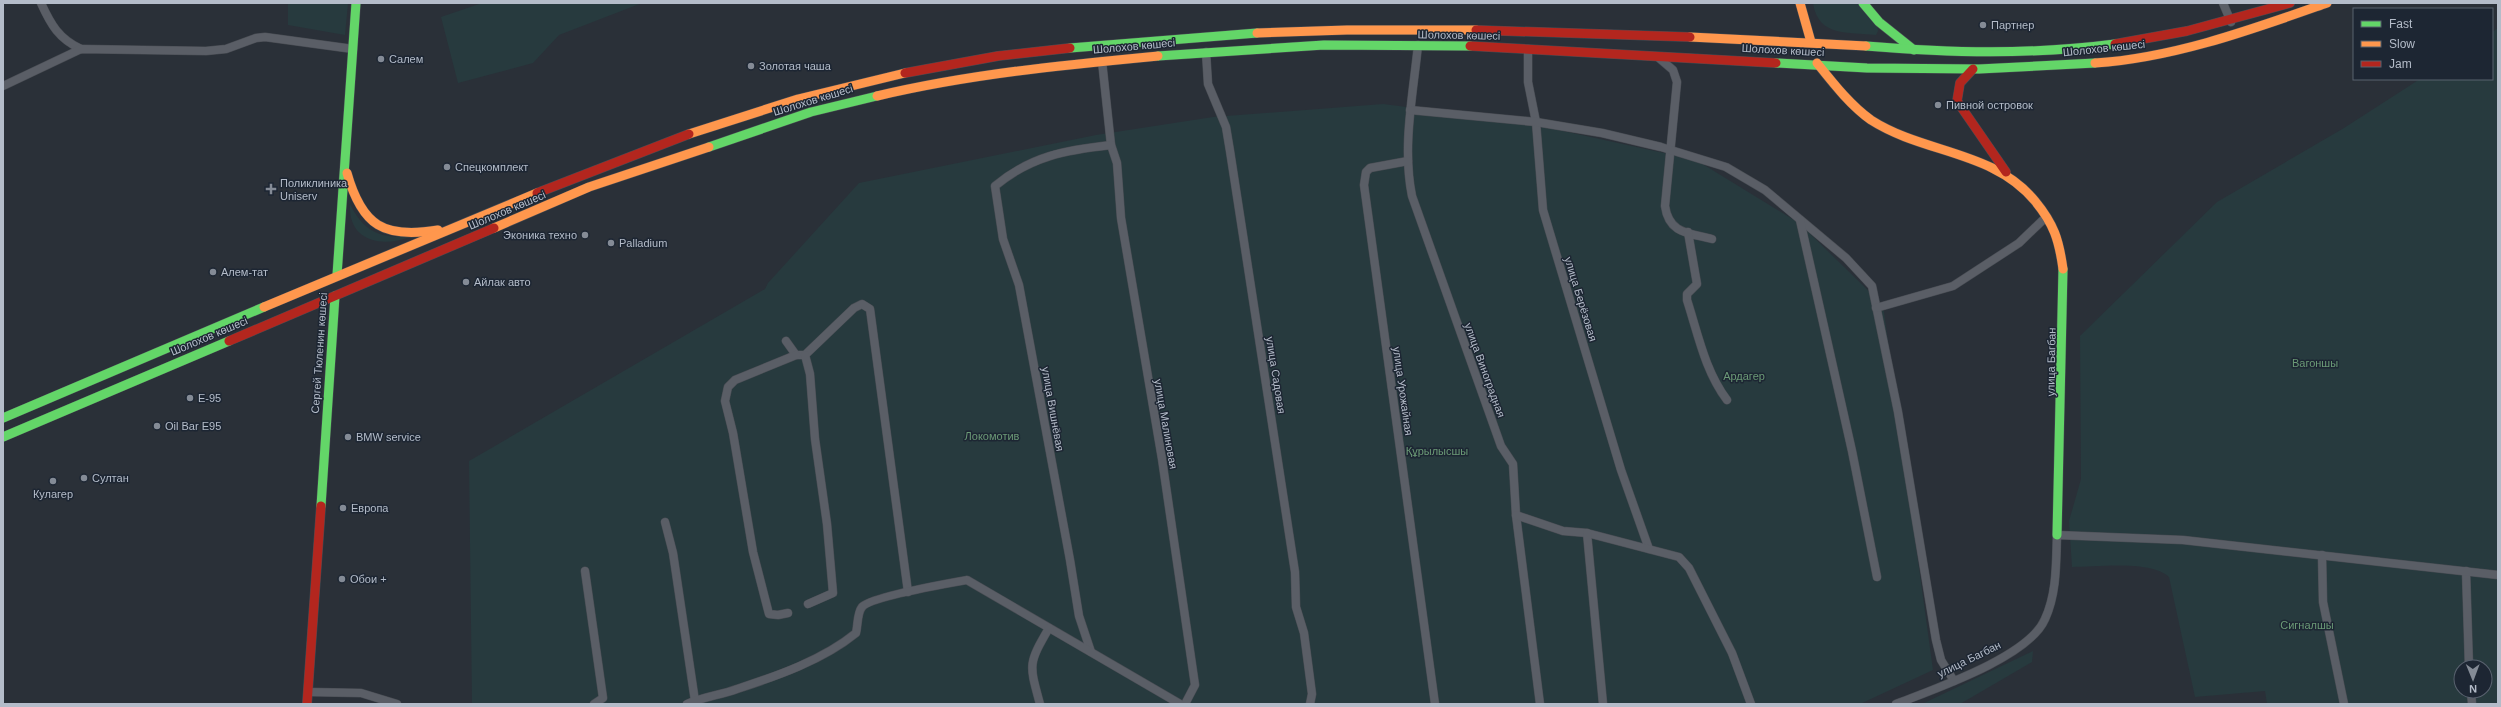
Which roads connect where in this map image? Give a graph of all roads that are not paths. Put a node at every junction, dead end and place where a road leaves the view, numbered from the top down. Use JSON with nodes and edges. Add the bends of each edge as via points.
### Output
{"nodes":[{"id":1,"x":41,"y":3,"type":"edge"},
{"id":2,"x":356,"y":3,"type":"edge"},
{"id":3,"x":1800,"y":3,"type":"edge"},
{"id":4,"x":1863,"y":3,"type":"edge"},
{"id":5,"x":2223,"y":3,"type":"edge"},
{"id":6,"x":2290,"y":3,"type":"edge"},
{"id":7,"x":2327,"y":3,"type":"edge"},
{"id":8,"x":2231,"y":22,"type":"junction"},
{"id":9,"x":1811,"y":42,"type":"junction"},
{"id":10,"x":1418,"y":46,"type":"junction"},
{"id":11,"x":353,"y":48,"type":"junction"},
{"id":12,"x":81,"y":49,"type":"junction"},
{"id":13,"x":1528,"y":49,"type":"junction"},
{"id":14,"x":1914,"y":50,"type":"junction"},
{"id":15,"x":1206,"y":52,"type":"junction"},
{"id":16,"x":1656,"y":56,"type":"junction"},
{"id":17,"x":1102,"y":61,"type":"junction"},
{"id":18,"x":1817,"y":63,"type":"junction"},
{"id":19,"x":1973,"y":69,"type":"junction"},
{"id":20,"x":3,"y":86,"type":"edge"},
{"id":21,"x":1410,"y":110,"type":"junction"},
{"id":22,"x":1536,"y":122,"type":"junction"},
{"id":23,"x":1111,"y":145,"type":"junction"},
{"id":24,"x":1671,"y":150,"type":"junction"},
{"id":25,"x":1408,"y":161,"type":"junction"},
{"id":26,"x":345,"y":163,"type":"junction"},
{"id":27,"x":2007,"y":173,"type":"junction"},
{"id":28,"x":2046,"y":217,"type":"junction"},
{"id":29,"x":1800,"y":220,"type":"junction"},
{"id":30,"x":458,"y":225,"type":"junction"},
{"id":31,"x":1688,"y":232,"type":"junction"},
{"id":32,"x":1712,"y":239,"type":"dead end"},
{"id":33,"x":337,"y":275,"type":"junction"},
{"id":34,"x":335,"y":296,"type":"junction"},
{"id":35,"x":1876,"y":308,"type":"junction"},
{"id":36,"x":786,"y":341,"type":"dead end"},
{"id":37,"x":796,"y":355,"type":"junction"},
{"id":38,"x":805,"y":355,"type":"junction"},
{"id":39,"x":1727,"y":400,"type":"dead end"},
{"id":40,"x":3,"y":418,"type":"edge"},
{"id":41,"x":3,"y":437,"type":"edge"},
{"id":42,"x":1516,"y":515,"type":"junction"},
{"id":43,"x":665,"y":522,"type":"dead end"},
{"id":44,"x":1588,"y":533,"type":"junction"},
{"id":45,"x":2057,"y":535,"type":"junction"},
{"id":46,"x":1649,"y":549,"type":"junction"},
{"id":47,"x":2322,"y":556,"type":"junction"},
{"id":48,"x":585,"y":571,"type":"dead end"},
{"id":49,"x":2466,"y":571,"type":"junction"},
{"id":50,"x":2498,"y":575,"type":"edge"},
{"id":51,"x":1877,"y":577,"type":"dead end"},
{"id":52,"x":908,"y":592,"type":"junction"},
{"id":53,"x":808,"y":604,"type":"dead end"},
{"id":54,"x":788,"y":613,"type":"dead end"},
{"id":55,"x":1049,"y":628,"type":"junction"},
{"id":56,"x":1091,"y":652,"type":"junction"},
{"id":57,"x":2469,"y":659,"type":"edge"},
{"id":58,"x":1954,"y":681,"type":"junction"},
{"id":59,"x":308,"y":692,"type":"junction"},
{"id":60,"x":695,"y":701,"type":"junction"},
{"id":61,"x":307,"y":704,"type":"edge"},
{"id":62,"x":398,"y":704,"type":"edge"},
{"id":63,"x":594,"y":704,"type":"edge"},
{"id":64,"x":687,"y":704,"type":"edge"},
{"id":65,"x":1040,"y":704,"type":"edge"},
{"id":66,"x":1180,"y":704,"type":"edge"},
{"id":67,"x":1185,"y":704,"type":"edge"},
{"id":68,"x":1310,"y":704,"type":"edge"},
{"id":69,"x":1435,"y":704,"type":"edge"},
{"id":70,"x":1540,"y":704,"type":"edge"},
{"id":71,"x":1603,"y":704,"type":"edge"},
{"id":72,"x":1751,"y":704,"type":"edge"},
{"id":73,"x":1896,"y":704,"type":"edge"},
{"id":74,"x":2344,"y":704,"type":"edge"}],
"edges":[{"from":1,"to":12,"type":"street","via":[[57,34]]},
{"from":2,"to":11,"type":"main road","name":"Сергей Тюленин көшесі"},
{"from":3,"to":9,"type":"main road"},
{"from":4,"to":14,"type":"main road","via":[[1879,22]]},
{"from":5,"to":8,"type":"street"},
{"from":6,"to":8,"type":"main road","name":"Шолохов көшесі"},
{"from":7,"to":19,"type":"main road","name":"Шолохов көшесі","via":[[2259,27],[2150,55],[2104,62]]},
{"from":8,"to":14,"type":"main road","name":"Шолохов көшесі","via":[[2139,42],[2074,49],[2008,53]]},
{"from":9,"to":14,"type":"main road","name":"Шолохов көшесі"},
{"from":9,"to":18,"type":"main road"},
{"from":9,"to":30,"type":"main road","name":"Шолохов көшесі","via":[[1373,28],[1173,39],[971,61],[876,79],[796,99],[708,128]]},
{"from":10,"to":13,"type":"main road","name":"Шолохов көшесі"},
{"from":10,"to":15,"type":"main road","name":"Шолохов көшесі","via":[[1317,46]]},
{"from":10,"to":21,"type":"street","name":"улица Виноградная"},
{"from":11,"to":12,"type":"street","via":[[265,37],[226,49],[206,51]]},
{"from":11,"to":26,"type":"main road","name":"Сергей Тюленин көшесі"},
{"from":12,"to":20,"type":"street"},
{"from":13,"to":16,"type":"main road","name":"Шолохов көшесі"},
{"from":13,"to":22,"type":"street","name":"улица Берёзовая","via":[[1528,82]]},
{"from":15,"to":17,"type":"main road","name":"Шолохов көшесі"},
{"from":15,"to":68,"type":"street","name":"улица Садовая","via":[[1208,84],[1226,127],[1230,151],[1295,572],[1296,606],[1304,633],[1312,694]]},
{"from":16,"to":18,"type":"main road","name":"Шолохов көшесі"},
{"from":16,"to":24,"type":"street","via":[[1673,70],[1676,82]]},
{"from":17,"to":23,"type":"street","name":"улица Малиновая"},
{"from":17,"to":34,"type":"main road","name":"Шолохов көшесі","via":[[962,78],[887,92],[811,112],[590,187]]},
{"from":18,"to":19,"type":"main road","name":"Шолохов көшесі","via":[[1867,68]]},
{"from":18,"to":27,"type":"main road","name":"улица Багбан","via":[[1836,87],[1872,120],[1909,137],[1970,157]]},
{"from":19,"to":27,"type":"main road","via":[[1956,90],[1958,101]]},
{"from":21,"to":22,"type":"street"},
{"from":21,"to":25,"type":"street","name":"улица Виноградная"},
{"from":22,"to":24,"type":"street","via":[[1602,133]]},
{"from":22,"to":46,"type":"street","name":"улица Берёзовая","via":[[1543,210],[1620,470]]},
{"from":23,"to":56,"type":"street","name":"улица Вишнёвая","via":[[1065,150],[1037,161],[995,186],[1003,239],[1019,285],[1079,616]]},
{"from":23,"to":67,"type":"street","name":"улица Малиновая","via":[[1117,164],[1121,218],[1195,685]]},
{"from":24,"to":29,"type":"street","via":[[1726,167],[1765,190]]},
{"from":24,"to":31,"type":"street","via":[[1665,206],[1667,217],[1678,230]]},
{"from":25,"to":42,"type":"street","name":"улица Виноградная","via":[[1407,170],[1412,196],[1501,446],[1513,464]]},
{"from":25,"to":69,"type":"street","name":"улица Урожайная","via":[[1370,168],[1366,172],[1364,185]]},
{"from":26,"to":30,"type":"main road","via":[[354,200],[365,217],[375,225],[387,231],[402,233]]},
{"from":26,"to":33,"type":"main road","name":"Сергей Тюленин көшесі"},
{"from":27,"to":28,"type":"main road","name":"улица Багбан","via":[[2033,196]]},
{"from":28,"to":35,"type":"street","via":[[2019,243],[1953,286]]},
{"from":28,"to":45,"type":"main road","name":"улица Багбан","via":[[2056,232],[2064,274]]},
{"from":29,"to":35,"type":"street","via":[[1846,258],[1872,286]]},
{"from":29,"to":51,"type":"street"},
{"from":30,"to":33,"type":"main road","name":"Шолохов көшесі"},
{"from":31,"to":32,"type":"street"},
{"from":31,"to":39,"type":"street","via":[[1697,284],[1687,294],[1687,300],[1708,366],[1717,387]]},
{"from":33,"to":34,"type":"main road","name":"Сергей Тюленин көшесі"},
{"from":33,"to":40,"type":"main road","name":"Шолохов көшесі"},
{"from":34,"to":41,"type":"main road","name":"Шолохов көшесі"},
{"from":34,"to":59,"type":"main road","name":"Сергей Тюленин көшесі"},
{"from":35,"to":58,"type":"street","via":[[1898,412],[1936,640],[1941,660]]},
{"from":36,"to":37,"type":"street"},
{"from":37,"to":38,"type":"street"},
{"from":37,"to":54,"type":"street","via":[[735,380],[728,386],[725,401],[733,433],[753,552],[767,610],[769,614]]},
{"from":38,"to":52,"type":"street","via":[[854,308],[862,304],[870,309]]},
{"from":38,"to":53,"type":"street","via":[[810,374],[833,593]]},
{"from":42,"to":44,"type":"street","via":[[1563,531]]},
{"from":42,"to":70,"type":"street","name":"улица Виноградная"},
{"from":43,"to":60,"type":"street","via":[[673,553]]},
{"from":44,"to":46,"type":"street"},
{"from":44,"to":71,"type":"street"},
{"from":45,"to":47,"type":"street","via":[[2183,540]]},
{"from":45,"to":58,"type":"street","name":"улица Багбан","via":[[2052,596],[2045,621],[2017,648],[1989,665]]},
{"from":46,"to":72,"type":"street","via":[[1679,557],[1689,568],[1732,653]]},
{"from":47,"to":49,"type":"street"},
{"from":47,"to":74,"type":"street","via":[[2323,602]]},
{"from":48,"to":63,"type":"street","via":[[603,698]]},
{"from":49,"to":50,"type":"street"},
{"from":49,"to":57,"type":"street"},
{"from":52,"to":55,"type":"street","via":[[967,580]]},
{"from":52,"to":60,"type":"street","via":[[863,605],[859,612],[856,633],[845,642],[794,668],[737,690]]},
{"from":55,"to":56,"type":"street"},
{"from":55,"to":65,"type":"street","via":[[1032,659],[1033,677]]},
{"from":56,"to":66,"type":"street"},
{"from":58,"to":73,"type":"street","name":"улица Багбан"},
{"from":59,"to":61,"type":"main road","name":"Сергей Тюленин көшесі"},
{"from":59,"to":62,"type":"street","via":[[361,693]]},
{"from":60,"to":64,"type":"street"}]}
